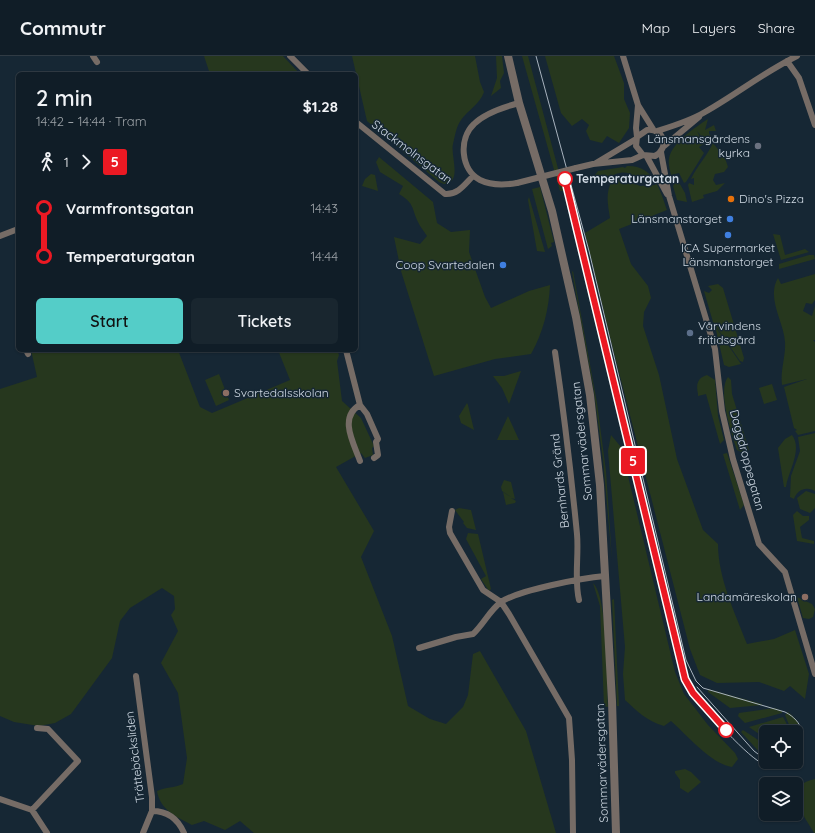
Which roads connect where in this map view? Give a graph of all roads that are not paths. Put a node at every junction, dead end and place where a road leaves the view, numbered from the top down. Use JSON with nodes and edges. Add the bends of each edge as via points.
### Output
{"nodes":[{"id":1,"x":93,"y":56,"type":"edge"},
{"id":2,"x":290,"y":56,"type":"edge"},
{"id":3,"x":508,"y":56,"type":"edge"},
{"id":4,"x":623,"y":56,"type":"edge"},
{"id":5,"x":797,"y":56,"type":"edge"},
{"id":6,"x":787,"y":61,"type":"junction"},
{"id":7,"x":97,"y":62,"type":"dead end"},
{"id":8,"x":306,"y":72,"type":"edge"},
{"id":9,"x":519,"y":102,"type":"junction"},
{"id":10,"x":638,"y":105,"type":"junction"},
{"id":11,"x":704,"y":112,"type":"junction"},
{"id":12,"x":358,"y":124,"type":"edge"},
{"id":13,"x":815,"y":125,"type":"edge"},
{"id":14,"x":655,"y":130,"type":"junction"},
{"id":15,"x":637,"y":138,"type":"junction"},
{"id":16,"x":662,"y":149,"type":"junction"},
{"id":17,"x":645,"y":156,"type":"junction"},
{"id":18,"x":593,"y":164,"type":"junction"},
{"id":19,"x":473,"y":176,"type":"junction"},
{"id":20,"x":669,"y":196,"type":"junction"},
{"id":21,"x":16,"y":230,"type":"edge"},
{"id":22,"x":0,"y":236,"type":"edge"},
{"id":23,"x":347,"y":352,"type":"edge"},
{"id":24,"x":555,"y":352,"type":"dead end"},
{"id":25,"x":360,"y":405,"type":"junction"},
{"id":26,"x":374,"y":458,"type":"dead end"},
{"id":27,"x":360,"y":461,"type":"dead end"},
{"id":28,"x":452,"y":511,"type":"dead end"},
{"id":29,"x":605,"y":576,"type":"junction"},
{"id":30,"x":578,"y":580,"type":"junction"},
{"id":31,"x":578,"y":600,"type":"dead end"},
{"id":32,"x":501,"y":602,"type":"junction"},
{"id":33,"x":419,"y":648,"type":"dead end"},
{"id":34,"x":815,"y":674,"type":"edge"},
{"id":35,"x":136,"y":676,"type":"dead end"},
{"id":36,"x":37,"y":728,"type":"dead end"},
{"id":37,"x":0,"y":799,"type":"edge"},
{"id":38,"x":32,"y":810,"type":"junction"},
{"id":39,"x":152,"y":811,"type":"junction"},
{"id":40,"x":47,"y":833,"type":"edge"},
{"id":41,"x":143,"y":833,"type":"edge"},
{"id":42,"x":184,"y":833,"type":"edge"},
{"id":43,"x":573,"y":833,"type":"edge"},
{"id":44,"x":616,"y":833,"type":"edge"}],
"edges":[{"from":1,"to":7,"type":"street"},
{"from":2,"to":8,"type":"street"},
{"from":3,"to":9,"type":"street","name":"Sommarvädersgatan"},
{"from":4,"to":10,"type":"street"},
{"from":5,"to":6,"type":"street"},
{"from":6,"to":11,"type":"street","via":[[760,75]]},
{"from":6,"to":13,"type":"street","via":[[799,78]]},
{"from":9,"to":19,"type":"street","via":[[480,119],[468,131],[463,152]]},
{"from":9,"to":29,"type":"street","name":"Sommarvädersgatan","via":[[552,211],[587,373],[600,485]]},
{"from":10,"to":14,"type":"street"},
{"from":10,"to":15,"type":"street"},
{"from":11,"to":14,"type":"street","via":[[682,123]]},
{"from":11,"to":16,"type":"street"},
{"from":12,"to":19,"type":"street","name":"Stackmolnsgatan","via":[[446,194],[456,192]]},
{"from":14,"to":15,"type":"street","via":[[644,131]]},
{"from":14,"to":16,"type":"street","via":[[663,138]]},
{"from":15,"to":17,"type":"street","via":[[637,148]]},
{"from":15,"to":18,"type":"street"},
{"from":16,"to":17,"type":"street","via":[[655,156]]},
{"from":16,"to":20,"type":"street","name":"Daggdroppegatan"},
{"from":17,"to":18,"type":"street"},
{"from":17,"to":20,"type":"street","name":"Daggdroppegatan"},
{"from":18,"to":19,"type":"street","bridge":true,"via":[[517,183],[495,184]]},
{"from":20,"to":34,"type":"street","name":"Daggdroppegatan","via":[[715,349],[727,437],[758,540],[785,572]]},
{"from":21,"to":22,"type":"street"},
{"from":23,"to":25,"type":"street"},
{"from":24,"to":30,"type":"street","name":"Bernhards Gränd","via":[[570,462]]},
{"from":25,"to":26,"type":"street","via":[[378,439],[378,455]]},
{"from":25,"to":27,"type":"street","via":[[352,411],[348,424]]},
{"from":28,"to":32,"type":"street","via":[[450,533],[484,590]]},
{"from":29,"to":30,"type":"street"},
{"from":29,"to":44,"type":"street","name":"Sommarvädersgatan"},
{"from":30,"to":31,"type":"street","name":"Bernhards Gränd"},
{"from":30,"to":32,"type":"street"},
{"from":32,"to":33,"type":"street","via":[[473,634]]},
{"from":32,"to":43,"type":"street","via":[[570,720]]},
{"from":35,"to":39,"type":"street","name":"Trättebäcksliden"},
{"from":36,"to":38,"type":"street","via":[[48,729],[78,761]]},
{"from":37,"to":38,"type":"street"},
{"from":38,"to":40,"type":"street"},
{"from":39,"to":41,"type":"street","name":"Trättebäcksliden"},
{"from":39,"to":42,"type":"street","via":[[170,815]]}]}
